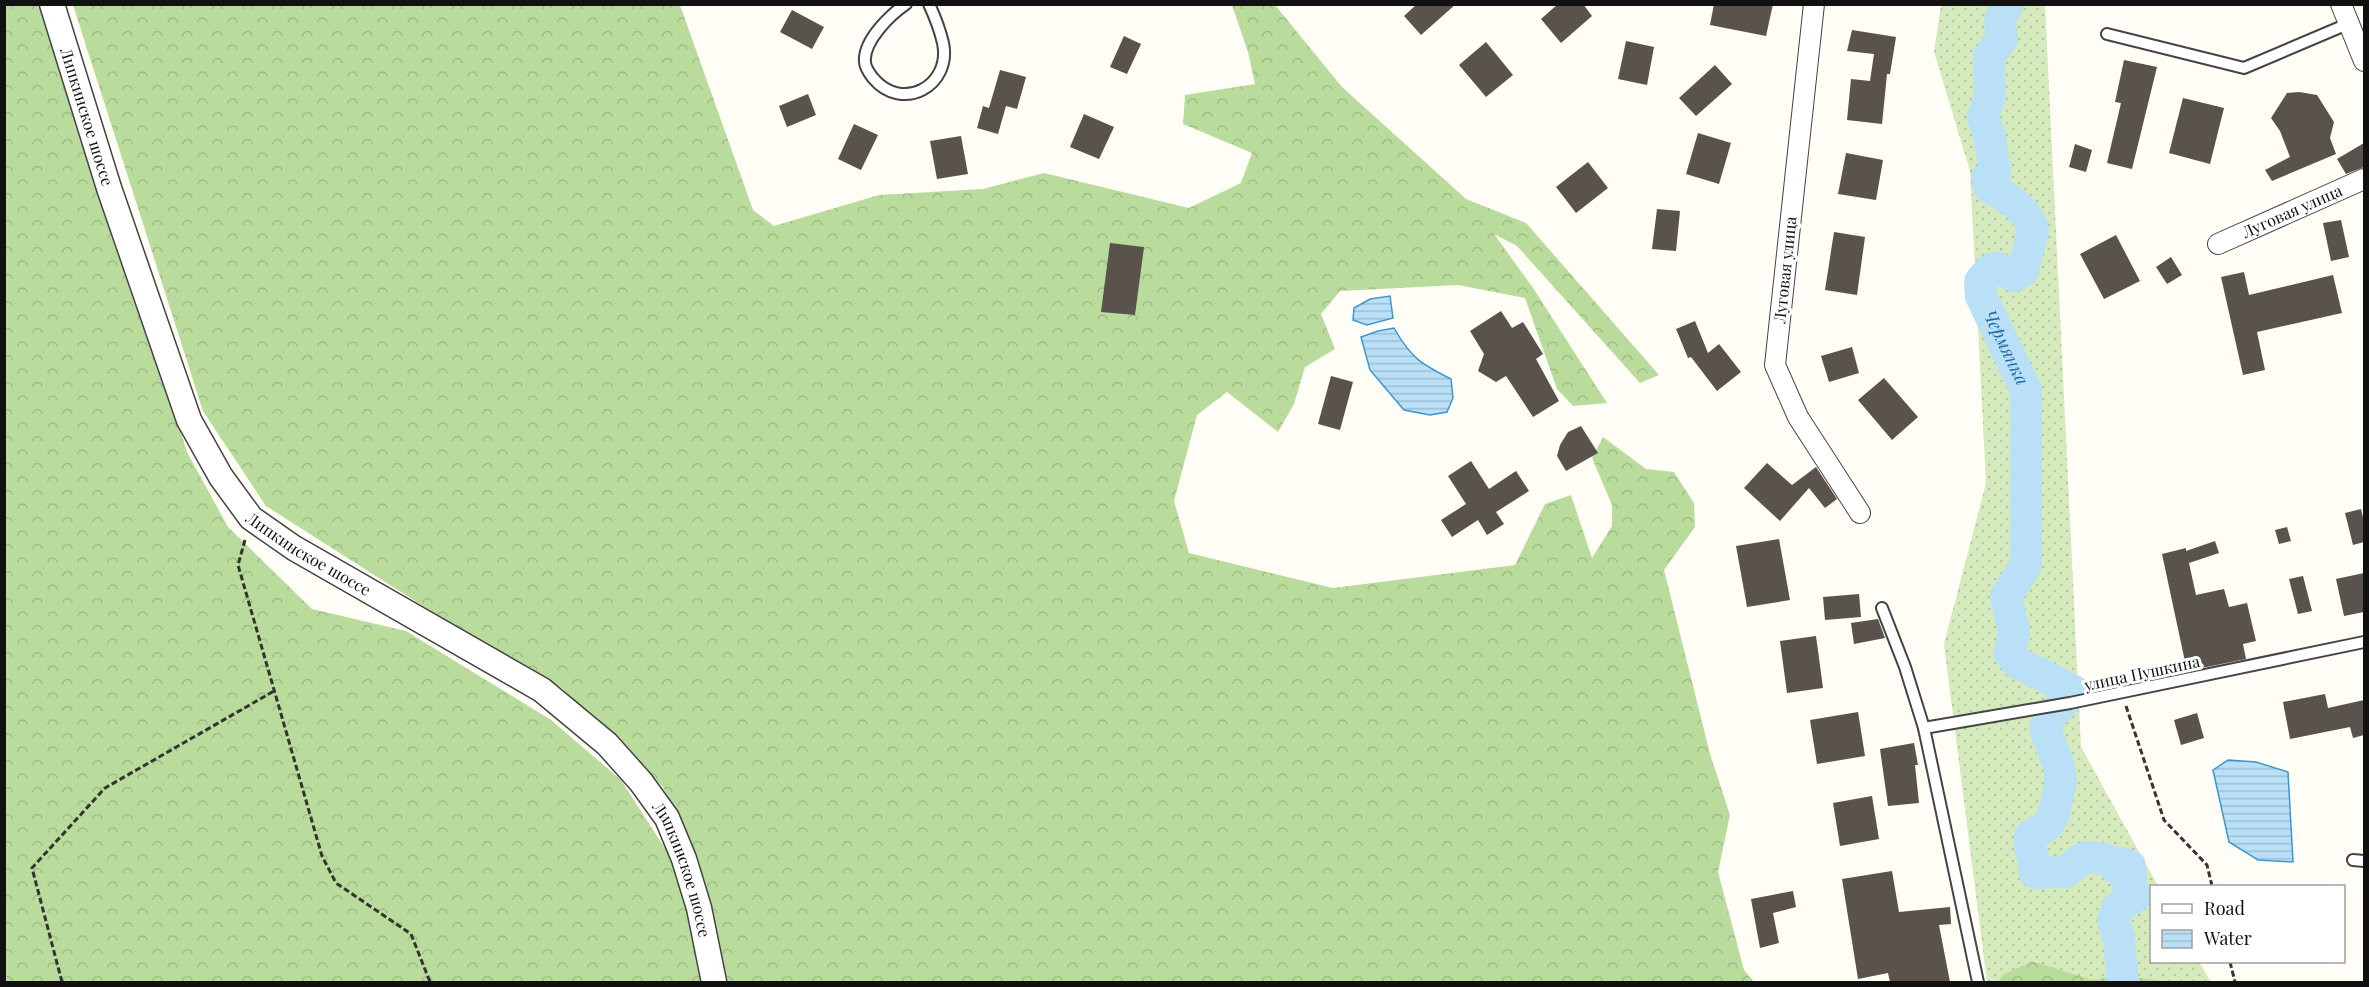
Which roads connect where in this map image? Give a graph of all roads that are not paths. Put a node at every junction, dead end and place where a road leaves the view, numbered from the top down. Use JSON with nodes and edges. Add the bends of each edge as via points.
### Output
{"nodes":[{"id":1,"x":52,"y":4,"type":"edge"},
{"id":2,"x":906,"y":4,"type":"edge"},
{"id":3,"x":929,"y":4,"type":"edge"},
{"id":4,"x":1814,"y":4,"type":"edge"},
{"id":5,"x":2341,"y":4,"type":"edge"},
{"id":6,"x":2349,"y":23,"type":"junction"},
{"id":7,"x":2107,"y":33,"type":"dead end"},
{"id":8,"x":2364,"y":61,"type":"edge"},
{"id":9,"x":2364,"y":179,"type":"edge"},
{"id":10,"x":2218,"y":244,"type":"dead end"},
{"id":11,"x":1860,"y":513,"type":"dead end"},
{"id":12,"x":1882,"y":608,"type":"dead end"},
{"id":13,"x":2364,"y":642,"type":"edge"},
{"id":14,"x":1924,"y":728,"type":"junction"},
{"id":15,"x":2353,"y":860,"type":"dead end"},
{"id":16,"x":2364,"y":861,"type":"edge"},
{"id":17,"x":714,"y":982,"type":"edge"},
{"id":18,"x":1978,"y":982,"type":"edge"}],
"edges":[{"from":1,"to":17,"type":"street","name":"Липкинское шоссе","via":[[109,188],[189,420],[221,477],[251,518],[294,548],[542,690],[607,744],[667,818],[699,908]]},
{"from":2,"to":3,"type":"lane","via":[[881,26],[865,62],[868,72],[885,89],[899,94],[926,90],[940,72],[943,45]]},
{"from":4,"to":11,"type":"street","name":"Луговая улица","via":[[1774,365],[1798,417]]},
{"from":5,"to":6,"type":"street"},
{"from":6,"to":7,"type":"lane","via":[[2244,68]]},
{"from":6,"to":8,"type":"street"},
{"from":9,"to":10,"type":"street","name":"Луговая улица"},
{"from":12,"to":14,"type":"lane"},
{"from":13,"to":14,"type":"lane","name":"улица Пушкина","via":[[2070,704]]},
{"from":14,"to":18,"type":"lane"},
{"from":15,"to":16,"type":"lane"}]}
